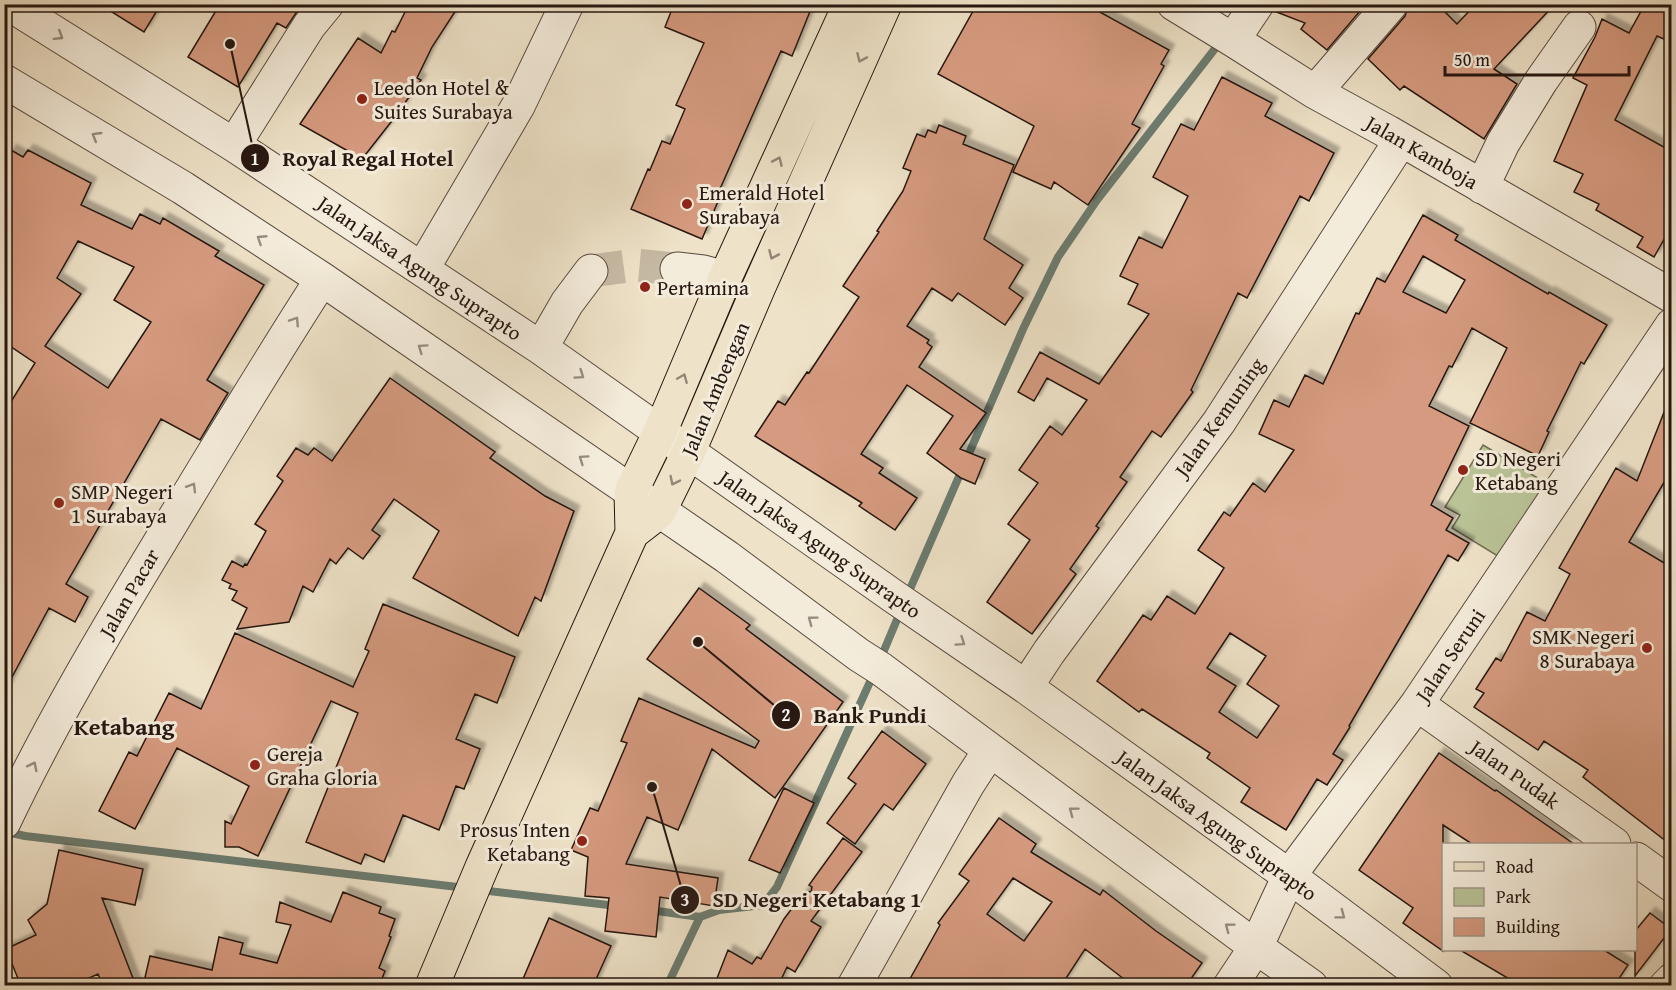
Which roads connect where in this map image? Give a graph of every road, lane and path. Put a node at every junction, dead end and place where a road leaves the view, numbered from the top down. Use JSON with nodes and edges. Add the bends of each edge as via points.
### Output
{"nodes":[{"id":1,"x":9,"y":4,"type":"edge"},
{"id":2,"x":327,"y":4,"type":"edge"},
{"id":3,"x":567,"y":4,"type":"edge"},
{"id":4,"x":849,"y":4,"type":"edge"},
{"id":5,"x":885,"y":4,"type":"edge"},
{"id":6,"x":1174,"y":4,"type":"edge"},
{"id":7,"x":1257,"y":4,"type":"edge"},
{"id":8,"x":1391,"y":4,"type":"edge"},
{"id":9,"x":1579,"y":27,"type":"dead end"},
{"id":10,"x":1228,"y":37,"type":"junction"},
{"id":11,"x":4,"y":81,"type":"edge"},
{"id":12,"x":1315,"y":92,"type":"junction"},
{"id":13,"x":1401,"y":140,"type":"junction"},
{"id":14,"x":234,"y":145,"type":"junction"},
{"id":15,"x":1482,"y":187,"type":"junction"},
{"id":16,"x":423,"y":268,"type":"junction"},
{"id":17,"x":677,"y":268,"type":"tunnel mouth"},
{"id":18,"x":591,"y":271,"type":"dead end"},
{"id":19,"x":725,"y":278,"type":"junction"},
{"id":20,"x":322,"y":279,"type":"junction"},
{"id":21,"x":1671,"y":296,"type":"edge"},
{"id":22,"x":1671,"y":325,"type":"edge"},
{"id":23,"x":541,"y":348,"type":"junction"},
{"id":24,"x":660,"y":432,"type":"junction"},
{"id":25,"x":689,"y":451,"type":"junction"},
{"id":26,"x":631,"y":492,"type":"junction"},
{"id":27,"x":659,"y":512,"type":"junction"},
{"id":28,"x":632,"y":533,"type":"junction"},
{"id":29,"x":1026,"y":687,"type":"junction"},
{"id":30,"x":1417,"y":704,"type":"junction"},
{"id":31,"x":990,"y":750,"type":"junction"},
{"id":32,"x":5,"y":820,"type":"edge"},
{"id":33,"x":1613,"y":843,"type":"edge"},
{"id":34,"x":1637,"y":861,"type":"edge"},
{"id":35,"x":1289,"y":876,"type":"junction"},
{"id":36,"x":1671,"y":885,"type":"edge"},
{"id":37,"x":1256,"y":947,"type":"junction"},
{"id":38,"x":1671,"y":980,"type":"edge"},
{"id":39,"x":432,"y":986,"type":"edge"},
{"id":40,"x":854,"y":986,"type":"edge"},
{"id":41,"x":1230,"y":986,"type":"edge"},
{"id":42,"x":1311,"y":986,"type":"edge"},
{"id":43,"x":1436,"y":986,"type":"edge"},
{"id":44,"x":1666,"y":986,"type":"edge"}],
"edges":[{"from":1,"to":14,"type":"street","name":"Jalan Jaksa Agung Suprapto","one_way":true},
{"from":2,"to":14,"type":"street"},
{"from":3,"to":16,"type":"street","via":[[518,106]]},
{"from":19,"to":4,"type":"main road","name":"Jalan Ambengan","one_way":true},
{"from":5,"to":25,"type":"main road","name":"Jalan Ambengan","one_way":true},
{"from":6,"to":10,"type":"street","name":"Jalan Kamboja"},
{"from":7,"to":10,"type":"street"},
{"from":8,"to":12,"type":"street"},
{"from":9,"to":15,"type":"street","via":[[1503,143]]},
{"from":10,"to":12,"type":"street","name":"Jalan Kamboja"},
{"from":20,"to":11,"type":"street","one_way":true,"via":[[183,188]]},
{"from":12,"to":13,"type":"street","name":"Jalan Kamboja"},
{"from":13,"to":15,"type":"street","name":"Jalan Kamboja"},
{"from":13,"to":29,"type":"street","name":"Jalan Kemuning","via":[[1219,422]]},
{"from":14,"to":16,"type":"street","name":"Jalan Jaksa Agung Suprapto"},
{"from":15,"to":21,"type":"street","name":"Jalan Kamboja"},
{"from":16,"to":23,"type":"street","name":"Jalan Jaksa Agung Suprapto"},
{"from":17,"to":19,"type":"street"},
{"from":18,"to":23,"type":"street"},
{"from":24,"to":19,"type":"main road","name":"Jalan Ambengan","one_way":true},
{"from":26,"to":20,"type":"street","one_way":true},
{"from":32,"to":20,"type":"street","name":"Jalan Pacar","one_way":true,"via":[[66,701],[136,581],[255,382]]},
{"from":22,"to":30,"type":"street","name":"Jalan Seruni"},
{"from":23,"to":24,"type":"street","name":"Jalan Jaksa Agung Suprapto","one_way":true},
{"from":24,"to":25,"type":"street","name":"Jalan Jaksa Agung Suprapto"},
{"from":24,"to":26,"type":"main road","name":"Jalan Ambengan"},
{"from":25,"to":27,"type":"main road","name":"Jalan Ambengan","one_way":true},
{"from":25,"to":29,"type":"street","name":"Jalan Jaksa Agung Suprapto","one_way":true},
{"from":26,"to":27,"type":"street"},
{"from":26,"to":28,"type":"main road","name":"Jalan Ambengan"},
{"from":27,"to":28,"type":"main road","name":"Jalan Ambengan"},
{"from":31,"to":27,"type":"street","one_way":true,"via":[[728,557]]},
{"from":28,"to":39,"type":"main road","name":"Jalan Ambengan"},
{"from":29,"to":35,"type":"street","name":"Jalan Jaksa Agung Suprapto"},
{"from":30,"to":33,"type":"street","name":"Jalan Pudak"},
{"from":30,"to":35,"type":"street","name":"Jalan Seruni"},
{"from":37,"to":31,"type":"street","one_way":true},
{"from":31,"to":40,"type":"street"},
{"from":34,"to":36,"type":"street"},
{"from":35,"to":37,"type":"street","name":"Jalan Seruni"},
{"from":35,"to":43,"type":"street","name":"Jalan Jaksa Agung Suprapto","one_way":true},
{"from":37,"to":41,"type":"street","name":"Jalan Seruni"},
{"from":37,"to":42,"type":"street"},
{"from":38,"to":44,"type":"street"}]}
